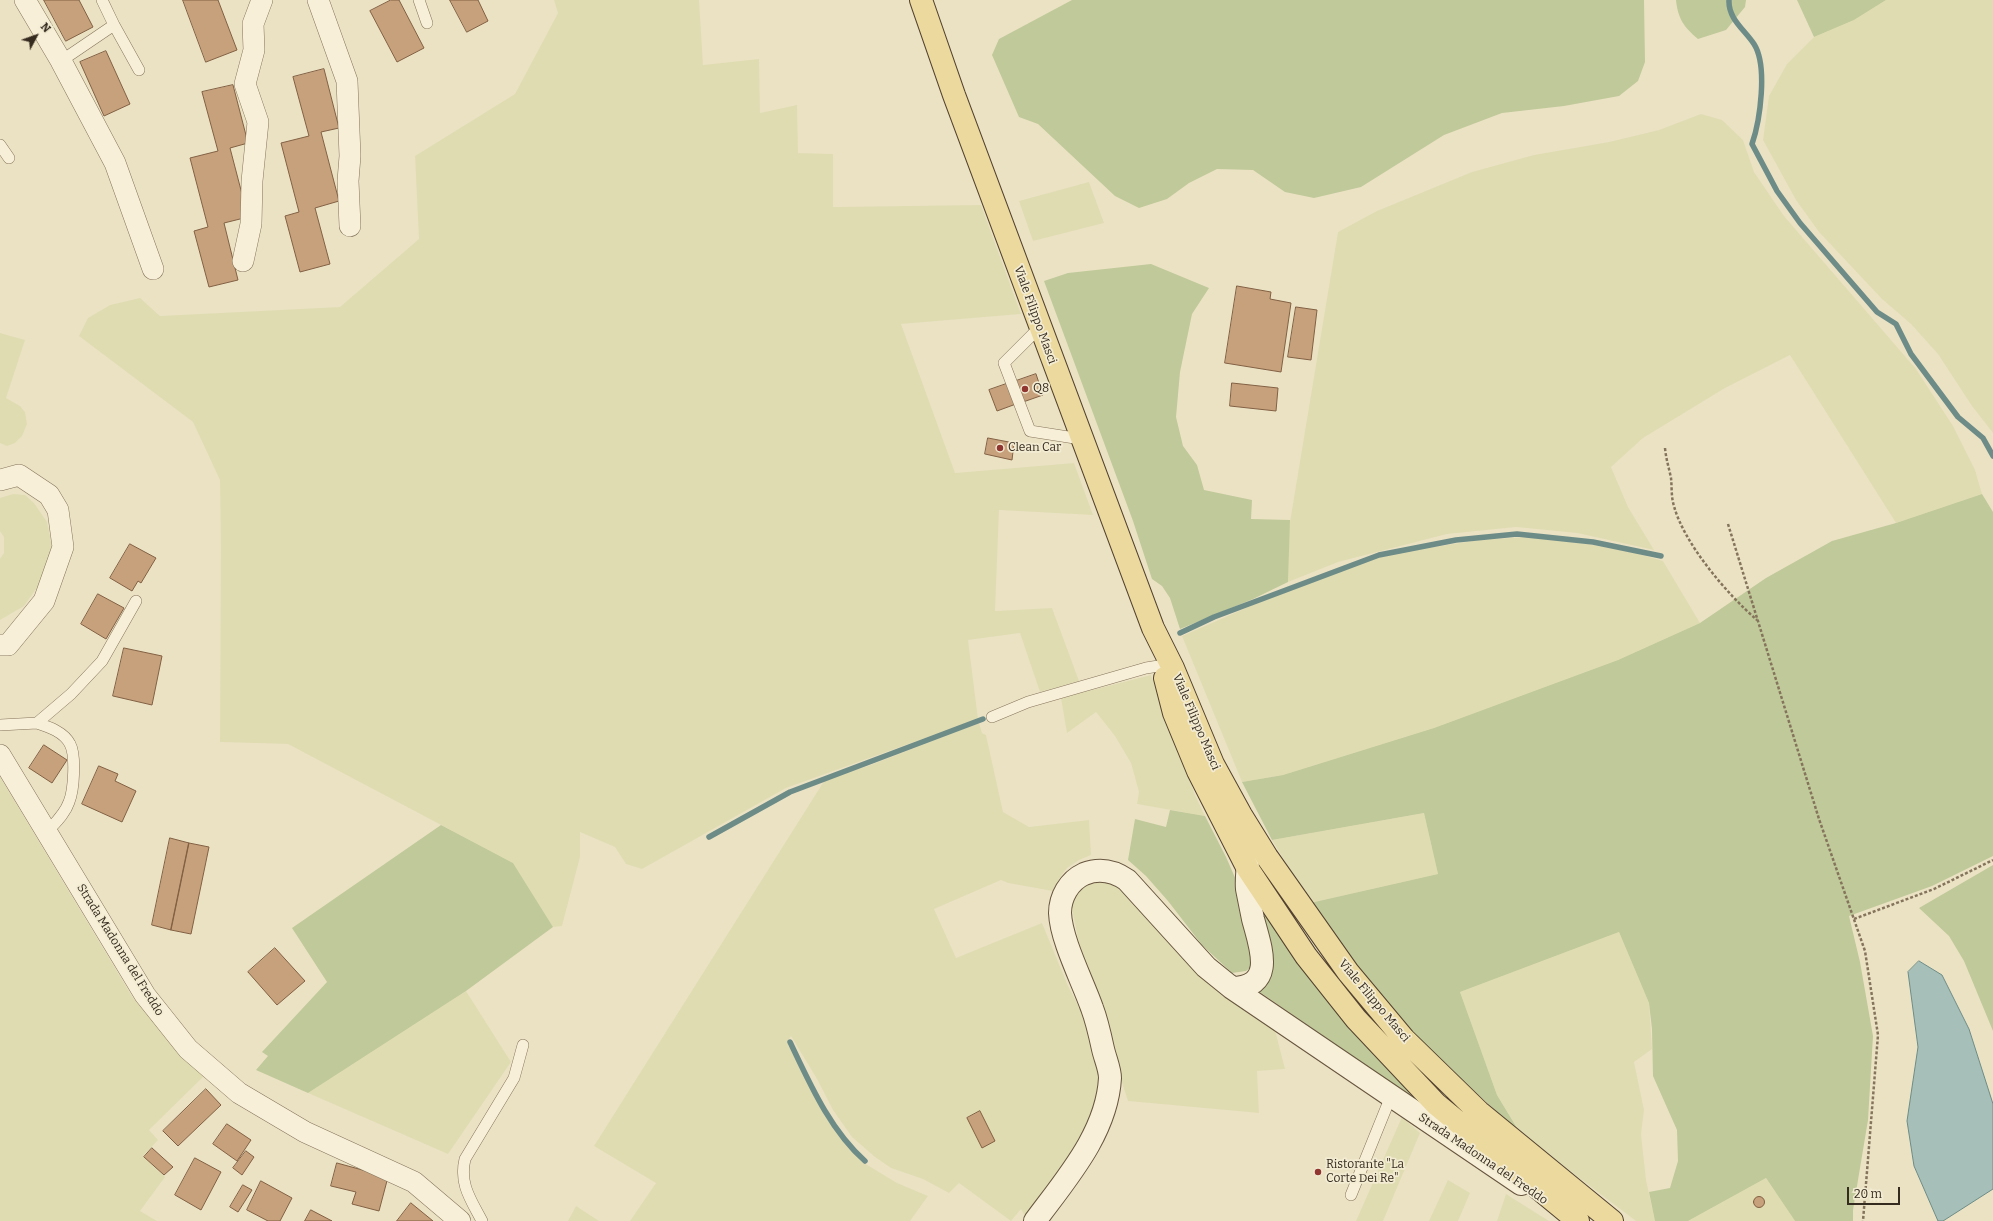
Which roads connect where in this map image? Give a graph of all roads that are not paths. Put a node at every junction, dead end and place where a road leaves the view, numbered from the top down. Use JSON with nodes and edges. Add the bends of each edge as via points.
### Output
{"nodes":[{"id":1,"x":25,"y":0,"type":"edge"},
{"id":2,"x":102,"y":0,"type":"edge"},
{"id":3,"x":262,"y":0,"type":"edge"},
{"id":4,"x":318,"y":0,"type":"edge"},
{"id":5,"x":419,"y":0,"type":"edge"},
{"id":6,"x":921,"y":0,"type":"edge"},
{"id":7,"x":427,"y":23,"type":"dead end"},
{"id":8,"x":114,"y":25,"type":"junction"},
{"id":9,"x":61,"y":61,"type":"junction"},
{"id":10,"x":139,"y":70,"type":"dead end"},
{"id":11,"x":0,"y":145,"type":"edge"},
{"id":12,"x":9,"y":158,"type":"dead end"},
{"id":13,"x":350,"y":226,"type":"dead end"},
{"id":14,"x":243,"y":260,"type":"dead end"},
{"id":15,"x":153,"y":269,"type":"dead end"},
{"id":16,"x":1040,"y":328,"type":"junction"},
{"id":17,"x":1081,"y":439,"type":"junction"},
{"id":18,"x":0,"y":480,"type":"edge"},
{"id":19,"x":136,"y":600,"type":"dead end"},
{"id":20,"x":0,"y":645,"type":"edge"},
{"id":21,"x":1167,"y":665,"type":"junction"},
{"id":22,"x":992,"y":717,"type":"dead end"},
{"id":23,"x":37,"y":723,"type":"junction"},
{"id":24,"x":0,"y":725,"type":"edge"},
{"id":25,"x":0,"y":755,"type":"edge"},
{"id":26,"x":1241,"y":815,"type":"junction"},
{"id":27,"x":47,"y":832,"type":"junction"},
{"id":28,"x":1248,"y":869,"type":"junction"},
{"id":29,"x":1232,"y":988,"type":"junction"},
{"id":30,"x":523,"y":1045,"type":"dead end"},
{"id":31,"x":1391,"y":1096,"type":"junction"},
{"id":32,"x":1460,"y":1123,"type":"junction"},
{"id":33,"x":1538,"y":1161,"type":"junction"},
{"id":34,"x":1351,"y":1195,"type":"dead end"},
{"id":35,"x":460,"y":1221,"type":"edge"},
{"id":36,"x":482,"y":1221,"type":"edge"},
{"id":37,"x":1035,"y":1221,"type":"edge"},
{"id":38,"x":1574,"y":1221,"type":"edge"},
{"id":39,"x":1578,"y":1221,"type":"edge"},
{"id":40,"x":1612,"y":1221,"type":"edge"}],
"edges":[{"from":1,"to":9,"type":"street"},
{"from":2,"to":8,"type":"lane"},
{"from":3,"to":14,"type":"street","via":[[254,24],[254,50],[245,84],[258,122],[251,224]]},
{"from":4,"to":13,"type":"street","via":[[347,81]]},
{"from":5,"to":7,"type":"lane"},
{"from":6,"to":16,"type":"main road","name":"Viale Filippo Masci"},
{"from":8,"to":9,"type":"lane"},
{"from":8,"to":10,"type":"lane"},
{"from":9,"to":15,"type":"street","via":[[115,163]]},
{"from":11,"to":12,"type":"lane"},
{"from":16,"to":17,"type":"main road","name":"Viale Filippo Masci"},
{"from":16,"to":17,"type":"lane","via":[[1004,363],[1030,431]]},
{"from":17,"to":21,"type":"main road","name":"Viale Filippo Masci"},
{"from":18,"to":20,"type":"street","via":[[19,475],[49,495],[58,510],[63,547],[44,601],[8,645]]},
{"from":19,"to":23,"type":"lane","via":[[102,661],[71,694]]},
{"from":21,"to":22,"type":"lane","via":[[1146,668],[1028,702]]},
{"from":21,"to":26,"type":"main road","name":"Viale Filippo Masci","via":[[1213,764]]},
{"from":21,"to":28,"type":"main road","name":"Viale Filippo Masci","via":[[1174,712],[1198,771]]},
{"from":23,"to":24,"type":"lane"},
{"from":23,"to":27,"type":"lane","via":[[57,730],[65,738],[71,745],[74,762],[69,803]]},
{"from":25,"to":27,"type":"street","name":"Strada Madonna del Freddo"},
{"from":26,"to":28,"type":"main road","name":"Viale Filippo Masci","via":[[1248,840]]},
{"from":26,"to":33,"type":"main road","name":"Viale Filippo Masci","via":[[1267,857],[1348,972],[1404,1039],[1479,1112]]},
{"from":27,"to":35,"type":"street","name":"Strada Madonna del Freddo","via":[[145,995],[188,1049],[239,1093],[305,1132],[414,1182]]},
{"from":28,"to":29,"type":"main road","via":[[1247,887],[1263,963],[1259,975],[1252,983],[1241,988]]},
{"from":28,"to":32,"type":"main road","name":"Viale Filippo Masci","via":[[1306,956],[1356,1019],[1436,1104]]},
{"from":29,"to":31,"type":"main road","name":"Strada Madonna del Freddo"},
{"from":29,"to":37,"type":"main road","name":"Strada Madonna del Freddo","via":[[1206,967],[1127,880],[1113,872],[1096,871],[1072,882],[1062,900],[1061,920],[1093,1010],[1110,1076],[1107,1101],[1083,1154]]},
{"from":30,"to":36,"type":"lane","via":[[514,1078],[465,1159],[462,1171],[465,1188]]},
{"from":31,"to":32,"type":"main road","name":"Strada Madonna del Freddo"},
{"from":31,"to":34,"type":"lane"},
{"from":31,"to":38,"type":"main road","name":"Strada Madonna del Freddo"},
{"from":32,"to":33,"type":"main road","name":"Viale Filippo Masci","via":[[1490,1134]]},
{"from":32,"to":39,"type":"main road","name":"Viale Filippo Masci"},
{"from":33,"to":40,"type":"main road","name":"Viale Filippo Masci"}]}
